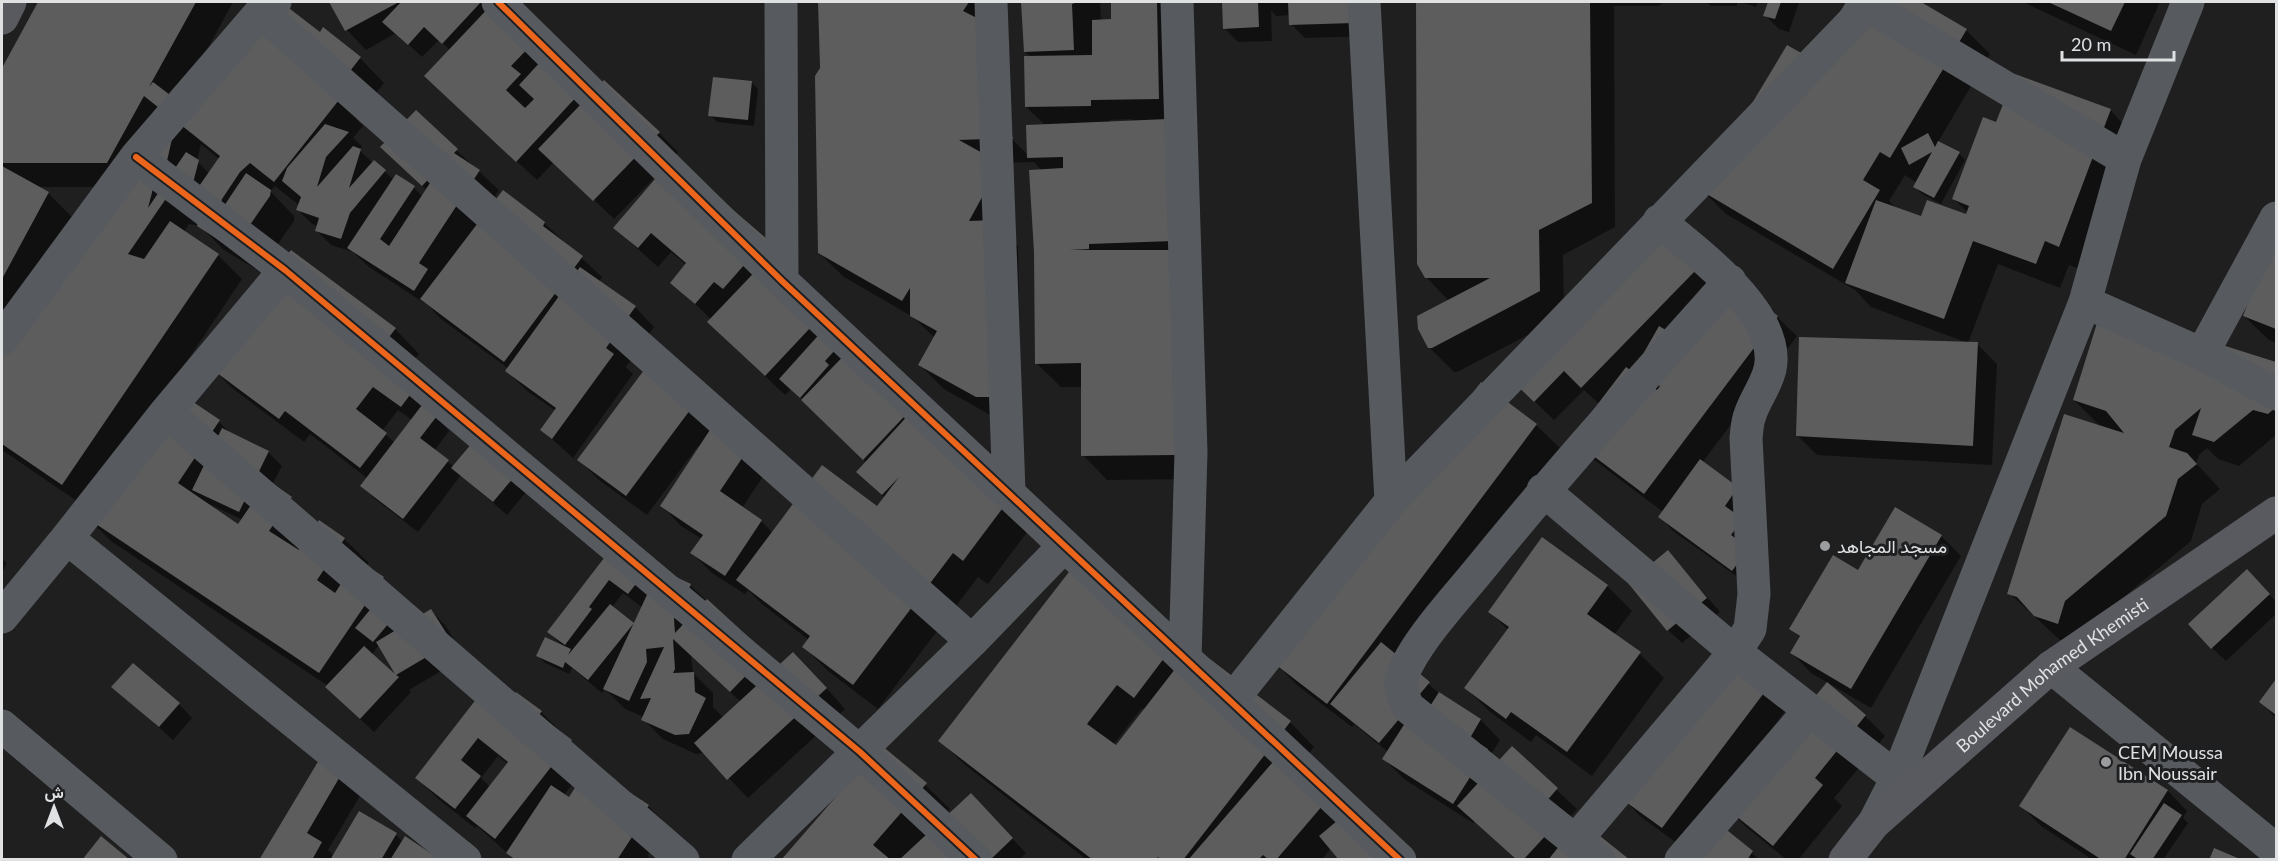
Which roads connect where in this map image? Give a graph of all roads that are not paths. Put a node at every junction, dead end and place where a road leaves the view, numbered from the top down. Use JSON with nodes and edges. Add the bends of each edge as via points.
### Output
{"nodes":[{"id":1,"x":10,"y":2,"type":"edge"},
{"id":2,"x":498,"y":2,"type":"edge"},
{"id":3,"x":781,"y":2,"type":"edge"},
{"id":4,"x":991,"y":2,"type":"edge"},
{"id":5,"x":1177,"y":2,"type":"edge"},
{"id":6,"x":1364,"y":2,"type":"edge"},
{"id":7,"x":2188,"y":2,"type":"edge"},
{"id":8,"x":1868,"y":3,"type":"edge"},
{"id":9,"x":268,"y":7,"type":"edge"},
{"id":10,"x":2,"y":18,"type":"edge"},
{"id":11,"x":136,"y":157,"type":"junction"},
{"id":12,"x":2126,"y":159,"type":"junction"},
{"id":13,"x":2277,"y":218,"type":"edge"},
{"id":14,"x":1659,"y":221,"type":"junction"},
{"id":15,"x":285,"y":270,"type":"junction"},
{"id":16,"x":782,"y":281,"type":"junction"},
{"id":17,"x":1730,"y":281,"type":"junction"},
{"id":18,"x":2085,"y":302,"type":"junction"},
{"id":19,"x":2,"y":339,"type":"edge"},
{"id":20,"x":2202,"y":354,"type":"junction"},
{"id":21,"x":2277,"y":394,"type":"edge"},
{"id":22,"x":166,"y":412,"type":"junction"},
{"id":23,"x":1543,"y":490,"type":"junction"},
{"id":24,"x":1009,"y":492,"type":"junction"},
{"id":25,"x":1391,"y":501,"type":"junction"},
{"id":26,"x":2277,"y":513,"type":"edge"},
{"id":27,"x":67,"y":538,"type":"junction"},
{"id":28,"x":1064,"y":546,"type":"junction"},
{"id":29,"x":2,"y":617,"type":"edge"},
{"id":30,"x":972,"y":640,"type":"junction"},
{"id":31,"x":1735,"y":652,"type":"junction"},
{"id":32,"x":1185,"y":659,"type":"junction"},
{"id":33,"x":2051,"y":667,"type":"junction"},
{"id":34,"x":1232,"y":700,"type":"junction"},
{"id":35,"x":1809,"y":711,"type":"junction"},
{"id":36,"x":2,"y":726,"type":"edge"},
{"id":37,"x":860,"y":752,"type":"junction"},
{"id":38,"x":1897,"y":778,"type":"junction"},
{"id":39,"x":1873,"y":824,"type":"junction"},
{"id":40,"x":1588,"y":850,"type":"edge"},
{"id":41,"x":2277,"y":850,"type":"edge"},
{"id":42,"x":1695,"y":854,"type":"edge"},
{"id":43,"x":161,"y":860,"type":"edge"},
{"id":44,"x":465,"y":860,"type":"edge"},
{"id":45,"x":683,"y":860,"type":"edge"},
{"id":46,"x":748,"y":860,"type":"edge"},
{"id":47,"x":976,"y":860,"type":"edge"},
{"id":48,"x":1400,"y":860,"type":"edge"},
{"id":49,"x":1845,"y":860,"type":"edge"}],
"edges":[{"from":1,"to":10,"type":"main road"},
{"from":2,"to":16,"type":"street"},
{"from":3,"to":16,"type":"street"},
{"from":4,"to":24,"type":"street"},
{"from":5,"to":32,"type":"street","via":[[1191,452]]},
{"from":6,"to":25,"type":"street"},
{"from":7,"to":12,"type":"street"},
{"from":8,"to":12,"type":"street"},
{"from":8,"to":14,"type":"street"},
{"from":9,"to":11,"type":"street"},
{"from":9,"to":30,"type":"street"},
{"from":11,"to":15,"type":"street"},
{"from":11,"to":19,"type":"street"},
{"from":12,"to":18,"type":"street"},
{"from":13,"to":20,"type":"street"},
{"from":14,"to":17,"type":"street"},
{"from":14,"to":25,"type":"street"},
{"from":15,"to":22,"type":"street"},
{"from":15,"to":37,"type":"street"},
{"from":16,"to":24,"type":"street"},
{"from":17,"to":23,"type":"street"},
{"from":17,"to":31,"type":"street","via":[[1768,336],[1772,352],[1764,389],[1750,415],[1746,438],[1754,594],[1750,629]]},
{"from":18,"to":20,"type":"street"},
{"from":18,"to":38,"type":"street"},
{"from":20,"to":21,"type":"street"},
{"from":22,"to":27,"type":"street"},
{"from":22,"to":45,"type":"street"},
{"from":23,"to":31,"type":"street"},
{"from":23,"to":40,"type":"street","via":[[1415,652],[1402,678],[1402,694],[1408,707],[1424,722]]},
{"from":24,"to":28,"type":"street"},
{"from":25,"to":34,"type":"street"},
{"from":26,"to":33,"type":"main road","name":"Boulevard Mohamed Khemisti"},
{"from":27,"to":29,"type":"street"},
{"from":27,"to":44,"type":"street"},
{"from":28,"to":30,"type":"street"},
{"from":28,"to":32,"type":"street"},
{"from":30,"to":37,"type":"street"},
{"from":31,"to":35,"type":"street"},
{"from":31,"to":40,"type":"street"},
{"from":32,"to":34,"type":"street"},
{"from":33,"to":39,"type":"main road","name":"Boulevard Mohamed Khemisti"},
{"from":33,"to":41,"type":"street"},
{"from":34,"to":48,"type":"street"},
{"from":35,"to":38,"type":"street"},
{"from":35,"to":42,"type":"street"},
{"from":36,"to":43,"type":"street"},
{"from":37,"to":46,"type":"street"},
{"from":37,"to":47,"type":"street"},
{"from":38,"to":39,"type":"street"},
{"from":39,"to":49,"type":"main road","name":"Boulevard Mohamed Khemisti"}]}
